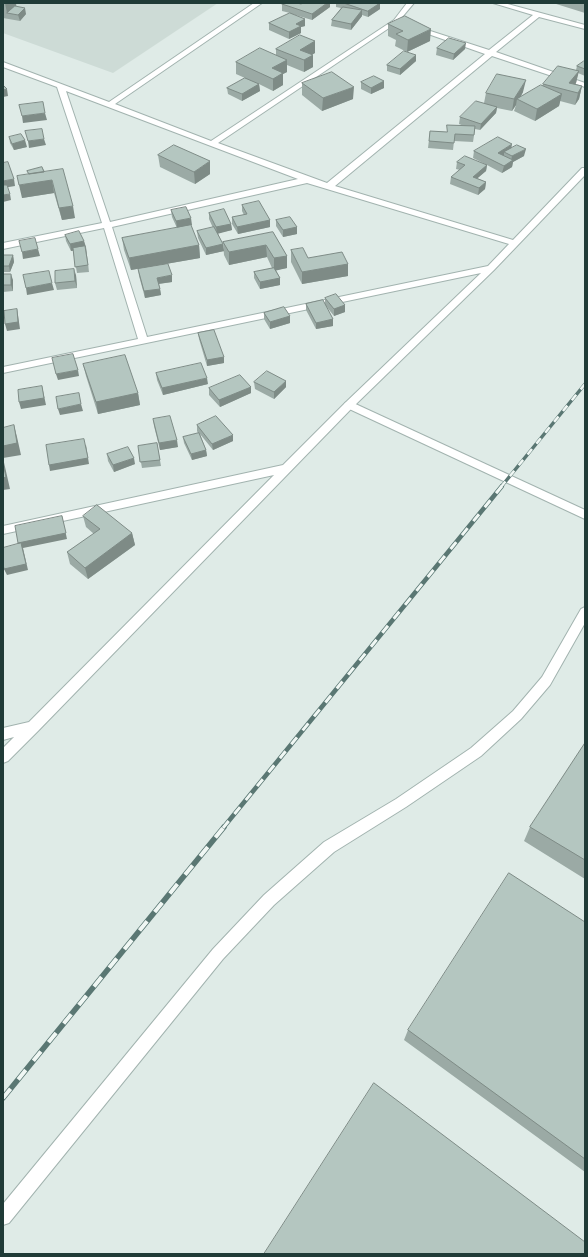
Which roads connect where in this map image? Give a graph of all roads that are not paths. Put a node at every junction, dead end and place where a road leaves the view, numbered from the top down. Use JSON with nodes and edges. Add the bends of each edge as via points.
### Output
{"nodes":[{"id":1,"x":259,"y":3,"type":"edge"},
{"id":2,"x":412,"y":3,"type":"edge"},
{"id":3,"x":496,"y":3,"type":"edge"},
{"id":4,"x":538,"y":14,"type":"junction"},
{"id":5,"x":403,"y":24,"type":"junction"},
{"id":6,"x":585,"y":27,"type":"edge"},
{"id":7,"x":489,"y":54,"type":"junction"},
{"id":8,"x":3,"y":64,"type":"edge"},
{"id":9,"x":585,"y":85,"type":"edge"},
{"id":10,"x":61,"y":87,"type":"junction"},
{"id":11,"x":109,"y":105,"type":"junction"},
{"id":12,"x":212,"y":144,"type":"junction"},
{"id":13,"x":585,"y":170,"type":"edge"},
{"id":14,"x":307,"y":180,"type":"junction"},
{"id":15,"x":328,"y":187,"type":"junction"},
{"id":16,"x":107,"y":225,"type":"junction"},
{"id":17,"x":514,"y":244,"type":"junction"},
{"id":18,"x":3,"y":246,"type":"edge"},
{"id":19,"x":490,"y":268,"type":"junction"},
{"id":20,"x":143,"y":339,"type":"junction"},
{"id":21,"x":3,"y":370,"type":"edge"},
{"id":22,"x":350,"y":405,"type":"junction"},
{"id":23,"x":288,"y":468,"type":"junction"},
{"id":24,"x":585,"y":516,"type":"edge"},
{"id":25,"x":3,"y":530,"type":"edge"},
{"id":26,"x":585,"y":612,"type":"edge"},
{"id":27,"x":33,"y":727,"type":"junction"},
{"id":28,"x":3,"y":734,"type":"edge"},
{"id":29,"x":3,"y":757,"type":"edge"},
{"id":30,"x":3,"y":1217,"type":"edge"}],
"edges":[{"from":1,"to":11,"type":"street"},
{"from":2,"to":5,"type":"street"},
{"from":3,"to":4,"type":"street"},
{"from":4,"to":6,"type":"street"},
{"from":4,"to":7,"type":"street"},
{"from":5,"to":7,"type":"street"},
{"from":5,"to":12,"type":"street"},
{"from":7,"to":9,"type":"street"},
{"from":7,"to":15,"type":"street"},
{"from":8,"to":10,"type":"street"},
{"from":10,"to":11,"type":"street"},
{"from":10,"to":16,"type":"street"},
{"from":11,"to":12,"type":"street"},
{"from":12,"to":14,"type":"street"},
{"from":13,"to":17,"type":"street"},
{"from":14,"to":15,"type":"street"},
{"from":14,"to":16,"type":"street"},
{"from":15,"to":17,"type":"street"},
{"from":16,"to":18,"type":"street"},
{"from":16,"to":20,"type":"street"},
{"from":17,"to":19,"type":"street"},
{"from":19,"to":20,"type":"street"},
{"from":19,"to":22,"type":"street"},
{"from":20,"to":21,"type":"street"},
{"from":22,"to":23,"type":"street"},
{"from":22,"to":24,"type":"street"},
{"from":23,"to":25,"type":"street"},
{"from":23,"to":27,"type":"street"},
{"from":26,"to":30,"type":"street","via":[[546,681],[517,715],[476,752],[401,803],[329,847],[269,900],[218,954]]},
{"from":27,"to":28,"type":"street"},
{"from":27,"to":29,"type":"street"}]}
